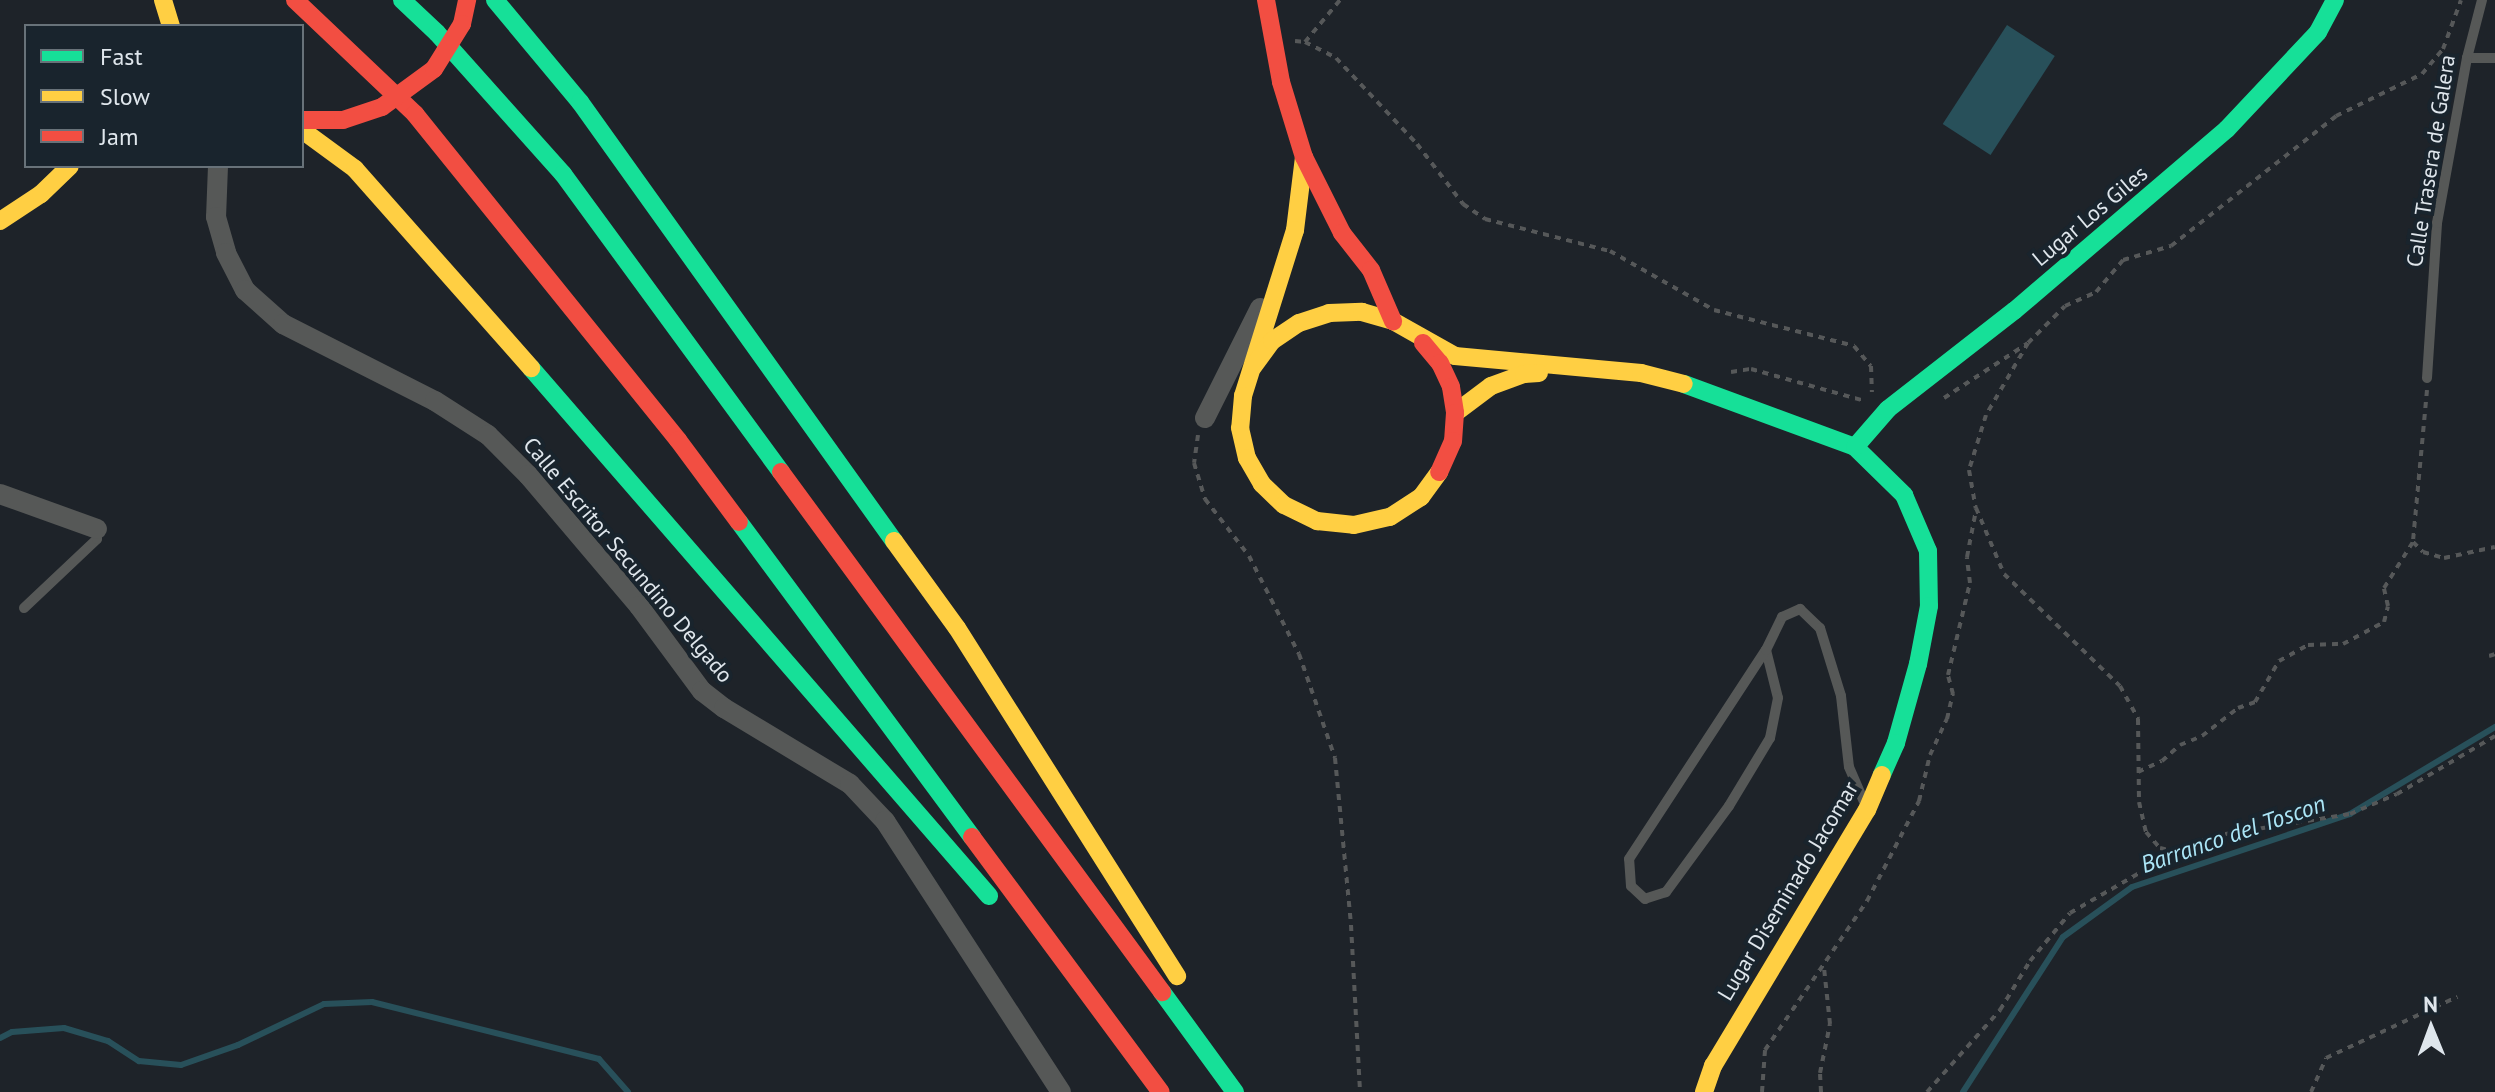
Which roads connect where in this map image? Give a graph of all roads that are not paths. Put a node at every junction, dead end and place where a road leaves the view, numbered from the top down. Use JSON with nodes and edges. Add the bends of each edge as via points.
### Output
{"nodes":[{"id":1,"x":163,"y":0,"type":"edge"},
{"id":2,"x":295,"y":0,"type":"edge"},
{"id":3,"x":402,"y":0,"type":"edge"},
{"id":4,"x":467,"y":0,"type":"edge"},
{"id":5,"x":495,"y":0,"type":"edge"},
{"id":6,"x":1266,"y":0,"type":"edge"},
{"id":7,"x":2335,"y":0,"type":"edge"},
{"id":8,"x":2482,"y":0,"type":"edge"},
{"id":9,"x":170,"y":24,"type":"edge"},
{"id":10,"x":2467,"y":58,"type":"junction"},
{"id":11,"x":2495,"y":58,"type":"edge"},
{"id":12,"x":304,"y":120,"type":"edge"},
{"id":13,"x":304,"y":131,"type":"edge"},
{"id":14,"x":1304,"y":157,"type":"junction"},
{"id":15,"x":68,"y":168,"type":"edge"},
{"id":16,"x":218,"y":168,"type":"edge"},
{"id":17,"x":0,"y":221,"type":"edge"},
{"id":18,"x":1287,"y":254,"type":"junction"},
{"id":19,"x":1393,"y":321,"type":"junction"},
{"id":20,"x":1420,"y":339,"type":"junction"},
{"id":21,"x":1253,"y":367,"type":"junction"},
{"id":22,"x":1584,"y":370,"type":"junction"},
{"id":23,"x":2427,"y":378,"type":"road end"},
{"id":24,"x":1243,"y":396,"type":"junction"},
{"id":25,"x":1455,"y":413,"type":"junction"},
{"id":26,"x":1855,"y":447,"type":"junction"},
{"id":27,"x":0,"y":494,"type":"edge"},
{"id":28,"x":97,"y":529,"type":"joint"},
{"id":29,"x":24,"y":608,"type":"dead end"},
{"id":30,"x":1766,"y":650,"type":"junction"},
{"id":31,"x":1867,"y":810,"type":"junction"},
{"id":32,"x":1061,"y":1092,"type":"edge"},
{"id":33,"x":1160,"y":1092,"type":"edge"},
{"id":34,"x":1235,"y":1092,"type":"edge"},
{"id":35,"x":1244,"y":1092,"type":"edge"},
{"id":36,"x":1704,"y":1092,"type":"edge"}],
"edges":[{"from":1,"to":9,"type":"main road"},
{"from":2,"to":33,"type":"main road","via":[[415,114],[678,440]]},
{"from":3,"to":34,"type":"main road","via":[[563,174]]},
{"from":4,"to":12,"type":"main road","bridge":true,"via":[[462,24],[434,69],[382,107],[343,120]]},
{"from":5,"to":35,"type":"main road","via":[[580,102],[957,628]]},
{"from":6,"to":14,"type":"main road","via":[[1281,82]]},
{"from":7,"to":26,"type":"main road","name":"Lugar Los Giles","via":[[2318,32],[2227,129],[2014,311],[1888,409]]},
{"from":8,"to":10,"type":"lane","name":"Calle Trasera de Galera"},
{"from":10,"to":11,"type":"lane"},
{"from":10,"to":23,"type":"lane","name":"Calle Trasera de Galera","via":[[2437,223]]},
{"from":13,"to":33,"type":"main road","via":[[355,169],[457,282]]},
{"from":14,"to":18,"type":"main road"},
{"from":14,"to":19,"type":"main road","via":[[1342,233],[1371,270]]},
{"from":15,"to":17,"type":"main road"},
{"from":16,"to":32,"type":"street","name":"Calle Escritor Secundino Delgado","via":[[216,217],[245,290],[283,324],[435,401],[488,435],[629,594],[702,691],[850,784],[885,821]]},
{"from":18,"to":21,"type":"main road"},
{"from":18,"to":24,"type":"street","via":[[1205,418]]},
{"from":19,"to":20,"type":"main road"},
{"from":19,"to":21,"type":"main road","via":[[1362,312],[1329,313],[1299,323],[1272,341]]},
{"from":20,"to":22,"type":"main road","via":[[1455,356]]},
{"from":20,"to":25,"type":"main road","via":[[1440,363]]},
{"from":21,"to":24,"type":"main road"},
{"from":22,"to":25,"type":"main road","via":[[1524,374],[1491,386]]},
{"from":22,"to":26,"type":"main road","name":"Lugar Diseminado Jacomar","via":[[1641,373],[1702,388]]},
{"from":24,"to":25,"type":"main road","via":[[1240,428],[1247,458],[1262,484],[1284,505],[1317,521],[1354,525],[1390,517],[1421,497],[1443,467],[1453,441]]},
{"from":26,"to":31,"type":"main road","name":"Lugar Diseminado Jacomar","via":[[1904,495],[1928,551],[1929,606],[1918,664],[1896,743]]},
{"from":27,"to":28,"type":"street"},
{"from":28,"to":29,"type":"lane","via":[[97,539]]},
{"from":30,"to":30,"type":"lane","via":[[1629,859],[1631,886],[1645,899],[1666,892],[1729,806],[1770,738],[1778,698]]},
{"from":30,"to":31,"type":"lane","via":[[1782,617],[1800,609],[1820,628],[1841,696],[1849,767]]},
{"from":31,"to":36,"type":"main road","name":"Lugar Diseminado Jacomar","via":[[1713,1066]]}]}
